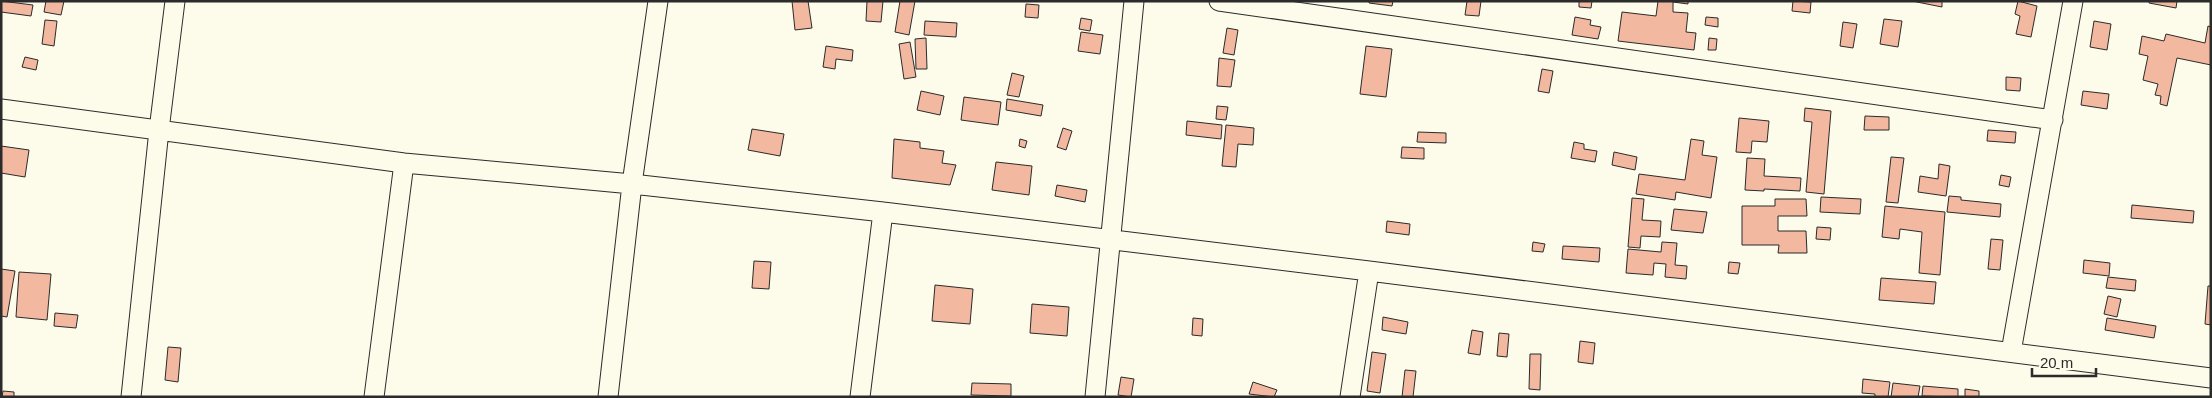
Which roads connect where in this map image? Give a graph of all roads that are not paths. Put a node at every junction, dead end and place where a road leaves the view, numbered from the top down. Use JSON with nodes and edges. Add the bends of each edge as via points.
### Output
{"nodes":[{"id":1,"x":175,"y":1,"type":"edge"},
{"id":2,"x":658,"y":1,"type":"edge"},
{"id":3,"x":1134,"y":1,"type":"edge"},
{"id":4,"x":1220,"y":1,"type":"edge"},
{"id":5,"x":2073,"y":1,"type":"edge"},
{"id":6,"x":1,"y":109,"type":"edge"},
{"id":7,"x":2053,"y":120,"type":"junction"},
{"id":8,"x":159,"y":130,"type":"junction"},
{"id":9,"x":404,"y":163,"type":"junction"},
{"id":10,"x":632,"y":184,"type":"junction"},
{"id":11,"x":883,"y":212,"type":"junction"},
{"id":12,"x":1111,"y":240,"type":"junction"},
{"id":13,"x":1369,"y":271,"type":"junction"},
{"id":14,"x":2011,"y":352,"type":"junction"},
{"id":15,"x":2211,"y":378,"type":"edge"},
{"id":16,"x":131,"y":397,"type":"edge"},
{"id":17,"x":374,"y":397,"type":"edge"},
{"id":18,"x":608,"y":397,"type":"edge"},
{"id":19,"x":860,"y":397,"type":"edge"},
{"id":20,"x":1095,"y":397,"type":"edge"},
{"id":21,"x":1350,"y":397,"type":"edge"}],
"edges":[{"from":1,"to":8,"type":"street"},
{"from":2,"to":10,"type":"street"},
{"from":3,"to":12,"type":"street"},
{"from":4,"to":7,"type":"street"},
{"from":5,"to":7,"type":"street"},
{"from":6,"to":8,"type":"street"},
{"from":7,"to":14,"type":"street"},
{"from":8,"to":9,"type":"street"},
{"from":8,"to":16,"type":"street"},
{"from":9,"to":10,"type":"street"},
{"from":9,"to":17,"type":"street"},
{"from":10,"to":11,"type":"street"},
{"from":10,"to":18,"type":"street"},
{"from":11,"to":12,"type":"street"},
{"from":11,"to":19,"type":"street"},
{"from":12,"to":13,"type":"street"},
{"from":12,"to":20,"type":"street"},
{"from":13,"to":14,"type":"street"},
{"from":13,"to":21,"type":"street"},
{"from":14,"to":15,"type":"street"}]}
